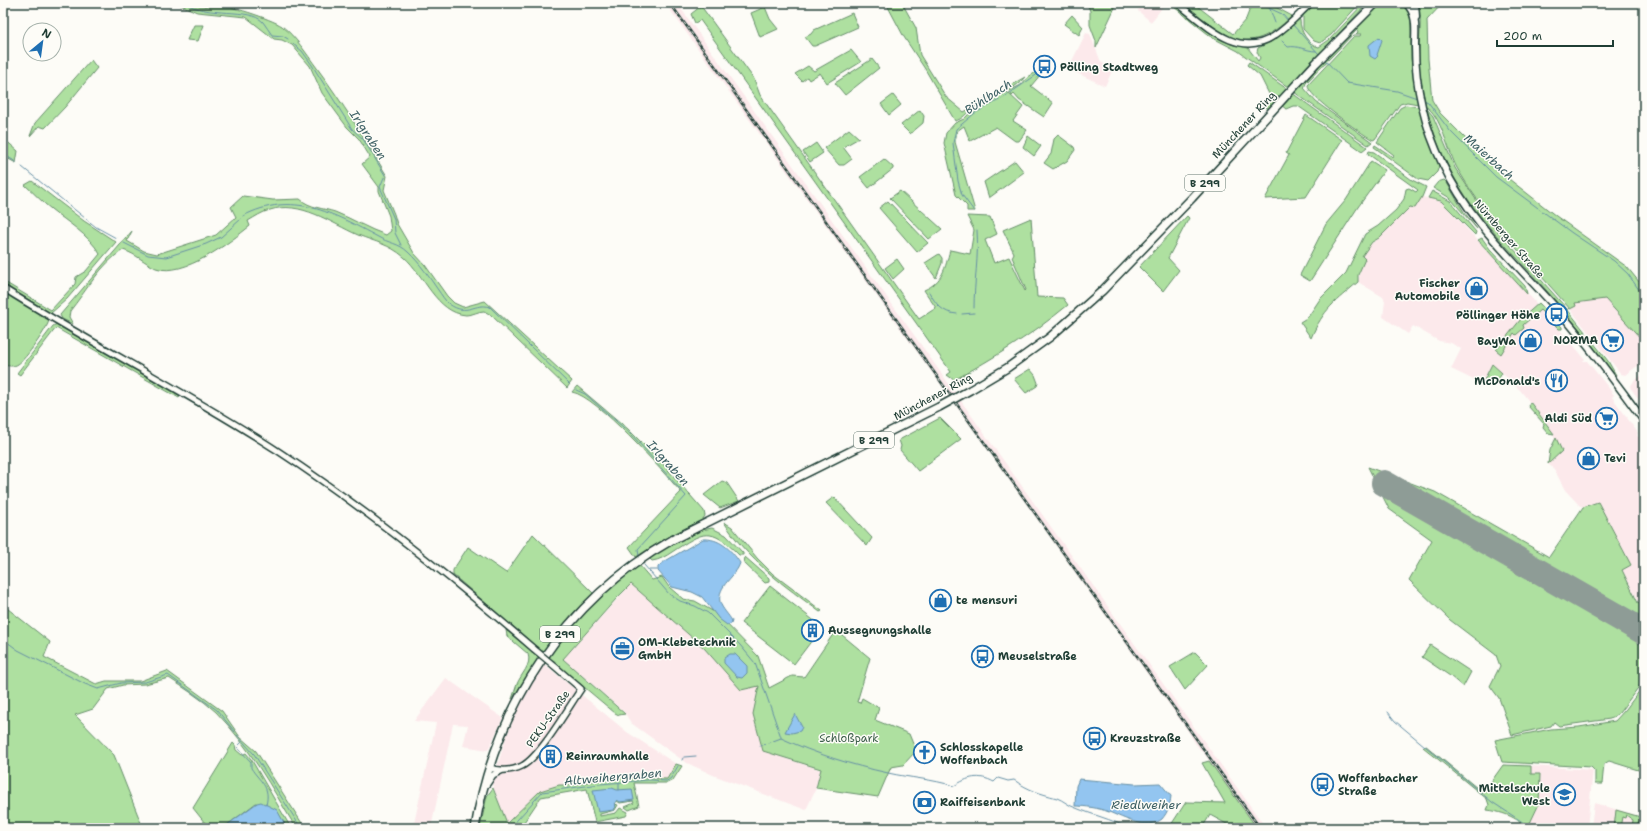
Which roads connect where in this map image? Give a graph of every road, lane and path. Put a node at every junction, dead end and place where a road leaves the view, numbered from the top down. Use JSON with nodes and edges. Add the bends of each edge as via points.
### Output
{"nodes":[{"id":1,"x":1177,"y":3,"type":"edge"},
{"id":2,"x":1311,"y":3,"type":"edge"},
{"id":3,"x":1376,"y":3,"type":"edge"},
{"id":4,"x":1406,"y":3,"type":"edge"},
{"id":5,"x":1415,"y":3,"type":"edge"},
{"id":6,"x":1371,"y":6,"type":"edge"},
{"id":7,"x":1415,"y":20,"type":"junction"},
{"id":8,"x":3,"y":288,"type":"edge"},
{"id":9,"x":1644,"y":421,"type":"edge"},
{"id":10,"x":489,"y":766,"type":"junction"},
{"id":11,"x":510,"y":769,"type":"junction"},
{"id":12,"x":501,"y":771,"type":"junction"},
{"id":13,"x":482,"y":792,"type":"junction"},
{"id":14,"x":475,"y":828,"type":"edge"}],
"edges":[{"from":1,"to":2,"type":"street","via":[[1218,34],[1237,43],[1248,44],[1264,41],[1276,35]]},
{"from":3,"to":6,"type":"main road","number":"B 299"},
{"from":4,"to":7,"type":"main road","name":"Nürnberger Straße","via":[[1412,10]]},
{"from":5,"to":7,"type":"main road","name":"Nürnberger Straße"},
{"from":6,"to":10,"type":"main road","name":"Münchener Ring","number":"B 299","bridge":true,"via":[[1102,291],[1050,337],[1007,368],[970,390],[686,533],[626,570],[578,614],[544,656],[511,710]]},
{"from":7,"to":9,"type":"main road","name":"Nürnberger Straße","via":[[1415,53],[1423,109],[1443,165],[1465,204],[1490,236],[1563,316]]},
{"from":8,"to":11,"type":"street","name":"PEKU-Straße","bridge":true,"via":[[278,451],[446,574],[581,689],[533,758],[522,766]]},
{"from":10,"to":11,"type":"street"},
{"from":10,"to":12,"type":"street","name":"PEKU-Straße"},
{"from":10,"to":13,"type":"main road","name":"Münchener Ring","number":"B 299"},
{"from":11,"to":12,"type":"street","name":"PEKU-Straße"},
{"from":12,"to":13,"type":"street","via":[[492,776]]},
{"from":13,"to":14,"type":"main road","name":"Münchener Ring","number":"B 299"}]}
